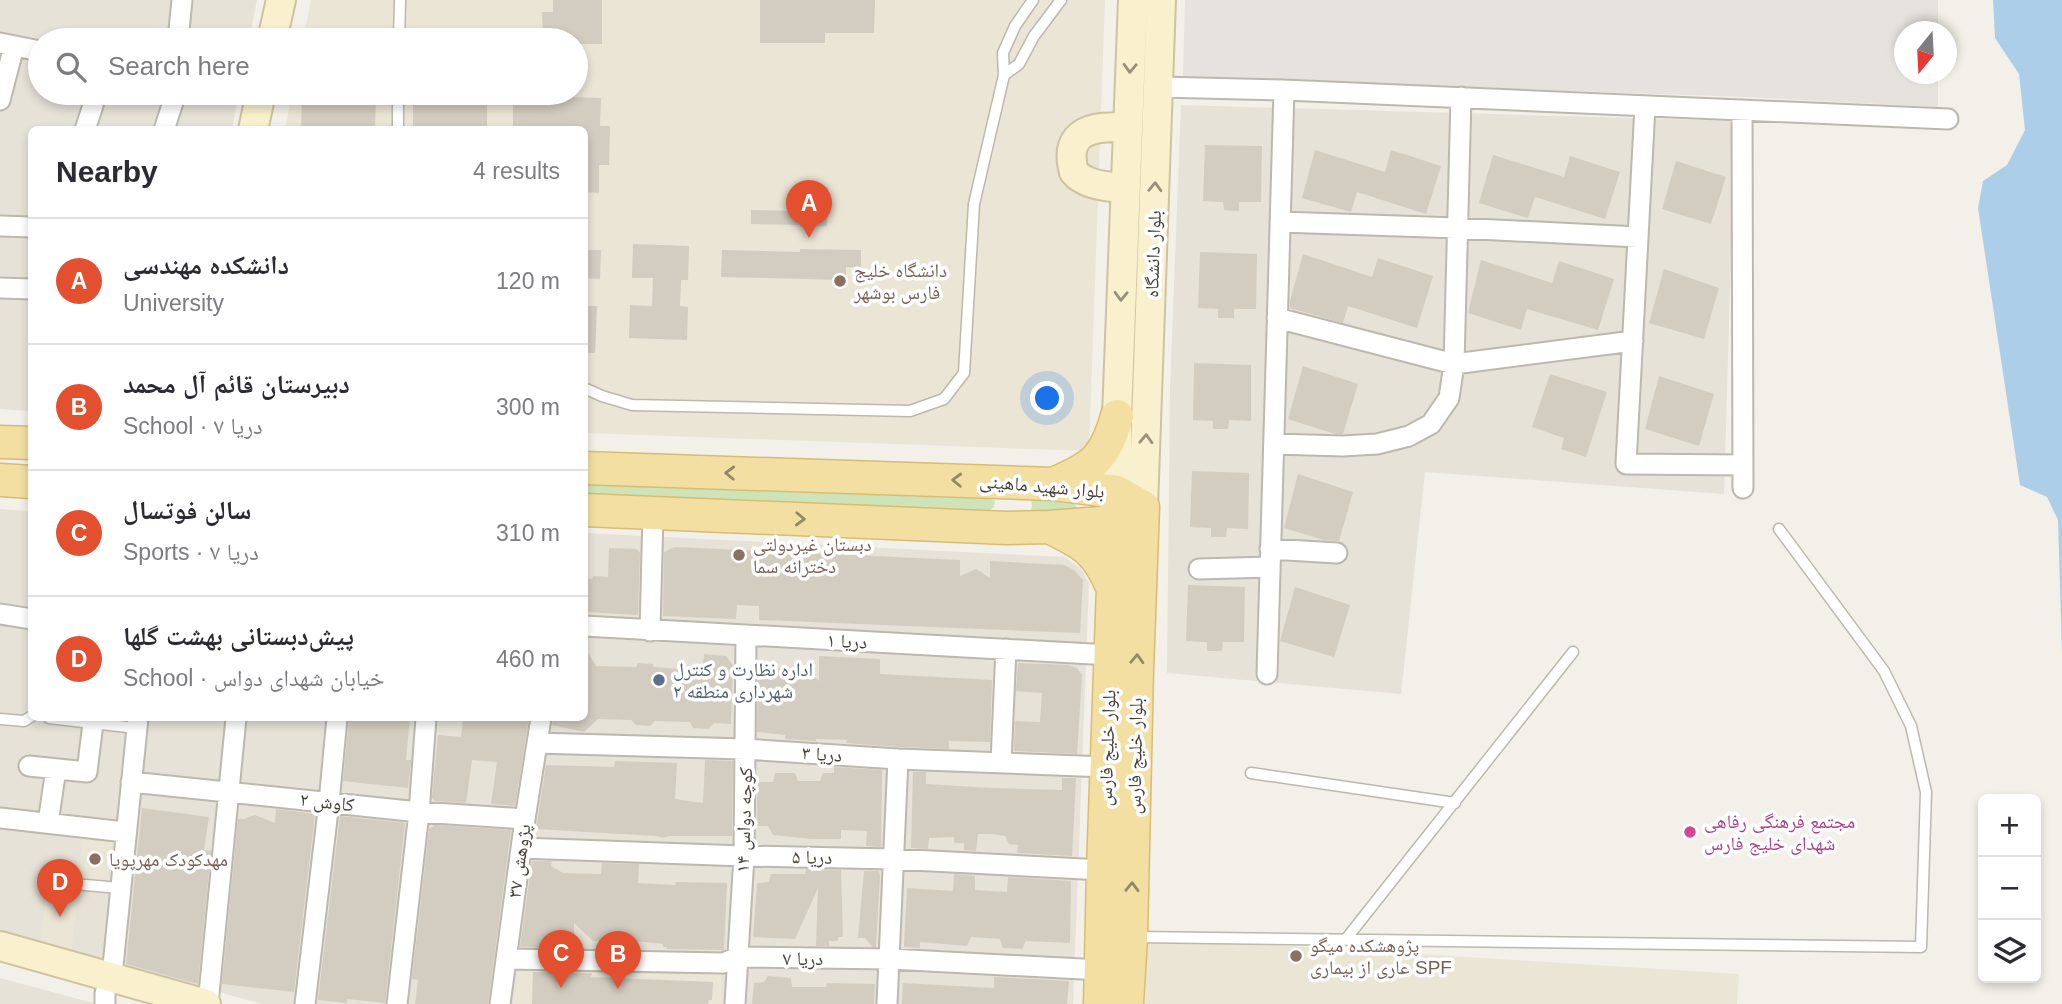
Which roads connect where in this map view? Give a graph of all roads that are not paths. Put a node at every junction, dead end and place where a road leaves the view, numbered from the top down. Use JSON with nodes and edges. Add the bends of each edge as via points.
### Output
{"nodes":[{"id":1,"x":182,"y":0,"type":"edge"},
{"id":2,"x":281,"y":0,"type":"edge"},
{"id":3,"x":400,"y":0,"type":"edge"},
{"id":4,"x":1033,"y":0,"type":"edge"},
{"id":5,"x":1061,"y":0,"type":"edge"},
{"id":6,"x":1133,"y":0,"type":"edge"},
{"id":7,"x":1161,"y":0,"type":"edge"},
{"id":8,"x":179,"y":28,"type":"edge"},
{"id":9,"x":275,"y":28,"type":"edge"},
{"id":10,"x":399,"y":28,"type":"edge"},
{"id":11,"x":7,"y":45,"type":"edge"},
{"id":12,"x":28,"y":49,"type":"edge"},
{"id":13,"x":1004,"y":75,"type":"junction"},
{"id":14,"x":1159,"y":87,"type":"junction"},
{"id":15,"x":1284,"y":90,"type":"junction"},
{"id":16,"x":1461,"y":97,"type":"junction"},
{"id":17,"x":0,"y":100,"type":"edge"},
{"id":18,"x":93,"y":105,"type":"edge"},
{"id":19,"x":172,"y":105,"type":"edge"},
{"id":20,"x":254,"y":105,"type":"edge"},
{"id":21,"x":398,"y":105,"type":"edge"},
{"id":22,"x":1645,"y":106,"type":"junction"},
{"id":23,"x":1742,"y":110,"type":"junction"},
{"id":24,"x":1948,"y":119,"type":"dead end"},
{"id":25,"x":86,"y":126,"type":"edge"},
{"id":26,"x":165,"y":126,"type":"edge"},
{"id":27,"x":253,"y":126,"type":"edge"},
{"id":28,"x":398,"y":126,"type":"edge"},
{"id":29,"x":1128,"y":128,"type":"junction"},
{"id":30,"x":1125,"y":189,"type":"junction"},
{"id":31,"x":1280,"y":222,"type":"junction"},
{"id":32,"x":0,"y":226,"type":"edge"},
{"id":33,"x":28,"y":227,"type":"edge"},
{"id":34,"x":1457,"y":228,"type":"junction"},
{"id":35,"x":1638,"y":237,"type":"junction"},
{"id":36,"x":0,"y":288,"type":"edge"},
{"id":37,"x":28,"y":289,"type":"edge"},
{"id":38,"x":1277,"y":317,"type":"junction"},
{"id":39,"x":1633,"y":341,"type":"junction"},
{"id":40,"x":1454,"y":364,"type":"junction"},
{"id":41,"x":588,"y":390,"type":"edge"},
{"id":42,"x":1117,"y":416,"type":"junction"},
{"id":43,"x":0,"y":442,"type":"edge"},
{"id":44,"x":28,"y":443,"type":"edge"},
{"id":45,"x":1274,"y":444,"type":"junction"},
{"id":46,"x":1743,"y":465,"type":"junction"},
{"id":47,"x":588,"y":468,"type":"edge"},
{"id":48,"x":0,"y":480,"type":"edge"},
{"id":49,"x":28,"y":482,"type":"edge"},
{"id":50,"x":1009,"y":482,"type":"junction"},
{"id":51,"x":1053,"y":484,"type":"junction"},
{"id":52,"x":1744,"y":488,"type":"dead end"},
{"id":53,"x":1125,"y":507,"type":"junction"},
{"id":54,"x":588,"y":510,"type":"edge"},
{"id":55,"x":653,"y":513,"type":"junction"},
{"id":56,"x":1049,"y":527,"type":"junction"},
{"id":57,"x":1007,"y":528,"type":"junction"},
{"id":58,"x":1779,"y":529,"type":"dead end"},
{"id":59,"x":1337,"y":553,"type":"dead end"},
{"id":60,"x":1270,"y":558,"type":"junction"},
{"id":61,"x":1199,"y":569,"type":"dead end"},
{"id":62,"x":1113,"y":589,"type":"junction"},
{"id":63,"x":0,"y":615,"type":"edge"},
{"id":64,"x":28,"y":618,"type":"edge"},
{"id":65,"x":588,"y":626,"type":"edge"},
{"id":66,"x":650,"y":631,"type":"junction"},
{"id":67,"x":746,"y":636,"type":"junction"},
{"id":68,"x":1006,"y":649,"type":"junction"},
{"id":69,"x":1573,"y":652,"type":"dead end"},
{"id":70,"x":1110,"y":655,"type":"junction"},
{"id":71,"x":1267,"y":674,"type":"dead end"},
{"id":72,"x":0,"y":719,"type":"edge"},
{"id":73,"x":28,"y":719,"type":"edge"},
{"id":74,"x":76,"y":721,"type":"edge"},
{"id":75,"x":236,"y":721,"type":"edge"},
{"id":76,"x":337,"y":721,"type":"edge"},
{"id":77,"x":426,"y":721,"type":"edge"},
{"id":78,"x":541,"y":721,"type":"edge"},
{"id":79,"x":93,"y":723,"type":"junction"},
{"id":80,"x":137,"y":723,"type":"edge"},
{"id":81,"x":537,"y":743,"type":"junction"},
{"id":82,"x":744,"y":749,"type":"junction"},
{"id":83,"x":898,"y":759,"type":"junction"},
{"id":84,"x":1001,"y":762,"type":"junction"},
{"id":85,"x":29,"y":766,"type":"dead end"},
{"id":86,"x":1106,"y":767,"type":"junction"},
{"id":87,"x":56,"y":769,"type":"junction"},
{"id":88,"x":1251,"y":774,"type":"dead end"},
{"id":89,"x":131,"y":782,"type":"junction"},
{"id":90,"x":228,"y":792,"type":"junction"},
{"id":91,"x":330,"y":802,"type":"junction"},
{"id":92,"x":1455,"y":803,"type":"junction"},
{"id":93,"x":419,"y":812,"type":"junction"},
{"id":94,"x":0,"y":818,"type":"edge"},
{"id":95,"x":524,"y":819,"type":"junction"},
{"id":96,"x":48,"y":823,"type":"junction"},
{"id":97,"x":125,"y":832,"type":"junction"},
{"id":98,"x":521,"y":848,"type":"junction"},
{"id":99,"x":744,"y":856,"type":"junction"},
{"id":100,"x":893,"y":859,"type":"junction"},
{"id":101,"x":1102,"y":870,"type":"junction"},
{"id":102,"x":51,"y":882,"type":"dead end"},
{"id":103,"x":120,"y":888,"type":"junction"},
{"id":104,"x":1131,"y":937,"type":"junction"},
{"id":105,"x":1346,"y":939,"type":"junction"},
{"id":106,"x":0,"y":946,"type":"edge"},
{"id":107,"x":738,"y":957,"type":"junction"},
{"id":108,"x":890,"y":958,"type":"junction"},
{"id":109,"x":506,"y":959,"type":"junction"},
{"id":110,"x":0,"y":964,"type":"edge"},
{"id":111,"x":1101,"y":970,"type":"junction"},
{"id":112,"x":107,"y":991,"type":"edge"},
{"id":113,"x":145,"y":1004,"type":"edge"},
{"id":114,"x":207,"y":1004,"type":"edge"},
{"id":115,"x":305,"y":1004,"type":"edge"},
{"id":116,"x":397,"y":1004,"type":"edge"},
{"id":117,"x":500,"y":1004,"type":"edge"},
{"id":118,"x":735,"y":1004,"type":"edge"},
{"id":119,"x":887,"y":1004,"type":"edge"},
{"id":120,"x":1100,"y":1004,"type":"edge"},
{"id":121,"x":1127,"y":1004,"type":"edge"}],
"edges":[{"from":1,"to":8,"type":"street"},
{"from":2,"to":9,"type":"street"},
{"from":3,"to":10,"type":"lane"},
{"from":4,"to":13,"type":"lane","via":[[1003,53]]},
{"from":5,"to":13,"type":"lane","via":[[1019,64]]},
{"from":6,"to":29,"type":"street","name":"بلوار دانشگاه","one_way":true},
{"from":7,"to":14,"type":"street","name":"بلوار دانشگاه"},
{"from":11,"to":12,"type":"street"},
{"from":11,"to":17,"type":"street"},
{"from":13,"to":41,"type":"lane","via":[[974,204],[964,373],[944,399],[910,411],[632,405]]},
{"from":14,"to":15,"type":"street"},
{"from":53,"to":14,"type":"street","name":"بلوار دانشگاه","one_way":true},
{"from":15,"to":16,"type":"street"},
{"from":15,"to":31,"type":"street"},
{"from":16,"to":22,"type":"street"},
{"from":16,"to":34,"type":"street"},
{"from":18,"to":25,"type":"street"},
{"from":19,"to":26,"type":"street"},
{"from":20,"to":27,"type":"street"},
{"from":21,"to":28,"type":"lane"},
{"from":22,"to":23,"type":"street"},
{"from":22,"to":35,"type":"street"},
{"from":23,"to":24,"type":"street"},
{"from":23,"to":46,"type":"street"},
{"from":29,"to":30,"type":"street","name":"بلوار دانشگاه"},
{"from":29,"to":30,"type":"street","via":[[1087,130],[1077,138],[1072,156],[1074,172],[1081,178]]},
{"from":30,"to":42,"type":"street","name":"بلوار دانشگاه","one_way":true},
{"from":31,"to":34,"type":"street"},
{"from":31,"to":38,"type":"street"},
{"from":32,"to":33,"type":"street"},
{"from":34,"to":35,"type":"street"},
{"from":34,"to":40,"type":"street"},
{"from":35,"to":39,"type":"street"},
{"from":36,"to":37,"type":"street"},
{"from":38,"to":40,"type":"street"},
{"from":38,"to":45,"type":"street"},
{"from":39,"to":40,"type":"street"},
{"from":39,"to":46,"type":"street","via":[[1626,464]]},
{"from":40,"to":45,"type":"street","via":[[1449,398],[1431,424],[1409,436],[1377,444]]},
{"from":42,"to":51,"type":"main road","via":[[1100,457],[1080,473]]},
{"from":42,"to":53,"type":"street","name":"بلوار دانشگاه"},
{"from":43,"to":44,"type":"main road"},
{"from":45,"to":60,"type":"street"},
{"from":46,"to":52,"type":"street"},
{"from":50,"to":47,"type":"main road","name":"بلوار شهید ماهینی","one_way":true},
{"from":48,"to":49,"type":"main road"},
{"from":50,"to":51,"type":"main road","name":"بلوار شهید ماهینی"},
{"from":50,"to":57,"type":"main road","via":[[1018,505]]},
{"from":51,"to":53,"type":"main road","name":"بلوار شهید ماهینی"},
{"from":53,"to":56,"type":"main road","name":"بلوار شهید ماهینی"},
{"from":53,"to":62,"type":"main road","name":"بلوار خلیج‌ فارس"},
{"from":104,"to":53,"type":"main road","name":"بلوار خلیج ‌فارس","one_way":true,"via":[[1137,670]]},
{"from":54,"to":55,"type":"main road","name":"بلوار شهید ماهینی"},
{"from":55,"to":57,"type":"main road","name":"بلوار شهید ماهینی","one_way":true},
{"from":55,"to":66,"type":"street"},
{"from":56,"to":57,"type":"main road","name":"بلوار شهید ماهینی"},
{"from":56,"to":62,"type":"main road","via":[[1093,553]]},
{"from":58,"to":105,"type":"lane","via":[[1884,671],[1911,726],[1926,792],[1921,947]]},
{"from":59,"to":60,"type":"street"},
{"from":60,"to":61,"type":"street"},
{"from":60,"to":71,"type":"street"},
{"from":62,"to":70,"type":"main road","name":"بلوار خلیج‌ فارس"},
{"from":63,"to":64,"type":"street"},
{"from":65,"to":66,"type":"street","name":"دریا ۱"},
{"from":66,"to":67,"type":"street","name":"دریا ۱"},
{"from":67,"to":68,"type":"street","name":"دریا ۱"},
{"from":67,"to":82,"type":"street","name":"کوچه دواس ۱۴"},
{"from":68,"to":70,"type":"street","name":"دریا ۱"},
{"from":68,"to":84,"type":"street"},
{"from":69,"to":92,"type":"lane"},
{"from":70,"to":86,"type":"main road","name":"بلوار خلیج‌ فارس"},
{"from":72,"to":73,"type":"lane"},
{"from":74,"to":79,"type":"lane"},
{"from":75,"to":90,"type":"street"},
{"from":76,"to":91,"type":"street"},
{"from":77,"to":93,"type":"street"},
{"from":78,"to":81,"type":"street","name":"پژوهش ۳۷"},
{"from":79,"to":80,"type":"lane"},
{"from":79,"to":87,"type":"street","via":[[87,772]]},
{"from":80,"to":89,"type":"street"},
{"from":81,"to":82,"type":"street","name":"دریا ۳"},
{"from":81,"to":95,"type":"street","name":"پژوهش ۳۷"},
{"from":82,"to":83,"type":"street","name":"دریا ۳"},
{"from":82,"to":99,"type":"street","name":"کوچه دواس ۱۴"},
{"from":83,"to":84,"type":"street","name":"دریا ۳"},
{"from":83,"to":100,"type":"street"},
{"from":84,"to":86,"type":"street","name":"دریا ۳"},
{"from":85,"to":87,"type":"street"},
{"from":86,"to":101,"type":"main road","name":"بلوار خلیج‌ فارس"},
{"from":87,"to":96,"type":"street"},
{"from":88,"to":92,"type":"lane"},
{"from":89,"to":90,"type":"street","name":"کاوش ۲"},
{"from":89,"to":97,"type":"street"},
{"from":90,"to":91,"type":"street","name":"کاوش ۲"},
{"from":90,"to":114,"type":"street"},
{"from":91,"to":93,"type":"street","name":"کاوش ۲"},
{"from":91,"to":115,"type":"street"},
{"from":92,"to":105,"type":"lane"},
{"from":93,"to":95,"type":"street","name":"کاوش ۲"},
{"from":93,"to":116,"type":"street"},
{"from":94,"to":96,"type":"street"},
{"from":95,"to":98,"type":"street","name":"پژوهش ۳۷"},
{"from":96,"to":97,"type":"street"},
{"from":97,"to":103,"type":"street"},
{"from":98,"to":99,"type":"street","name":"دریا ۵"},
{"from":98,"to":109,"type":"street","name":"پژوهش ۳۷"},
{"from":99,"to":100,"type":"street","name":"دریا ۵"},
{"from":99,"to":107,"type":"street","name":"کوچه دواس ۱۴"},
{"from":100,"to":101,"type":"street","name":"دریا ۵"},
{"from":100,"to":108,"type":"street"},
{"from":101,"to":111,"type":"main road","name":"بلوار خلیج‌ فارس"},
{"from":102,"to":103,"type":"lane"},
{"from":103,"to":112,"type":"street"},
{"from":104,"to":105,"type":"lane"},
{"from":104,"to":121,"type":"main road","name":"بلوار خلیج ‌فارس"},
{"from":106,"to":112,"type":"street"},
{"from":107,"to":108,"type":"street","name":"دریا ۷"},
{"from":107,"to":109,"type":"street","name":"دریا ۷","via":[[723,963]]},
{"from":107,"to":118,"type":"street","name":"کوچه دواس ۱۴"},
{"from":108,"to":111,"type":"street","name":"دریا ۷"},
{"from":108,"to":119,"type":"street"},
{"from":109,"to":117,"type":"street","name":"پژوهش ۳۷"},
{"from":110,"to":112,"type":"street"},
{"from":111,"to":120,"type":"main road","name":"بلوار خلیج‌ فارس"},
{"from":112,"to":113,"type":"street"},
{"from":112,"to":114,"type":"street"}]}
